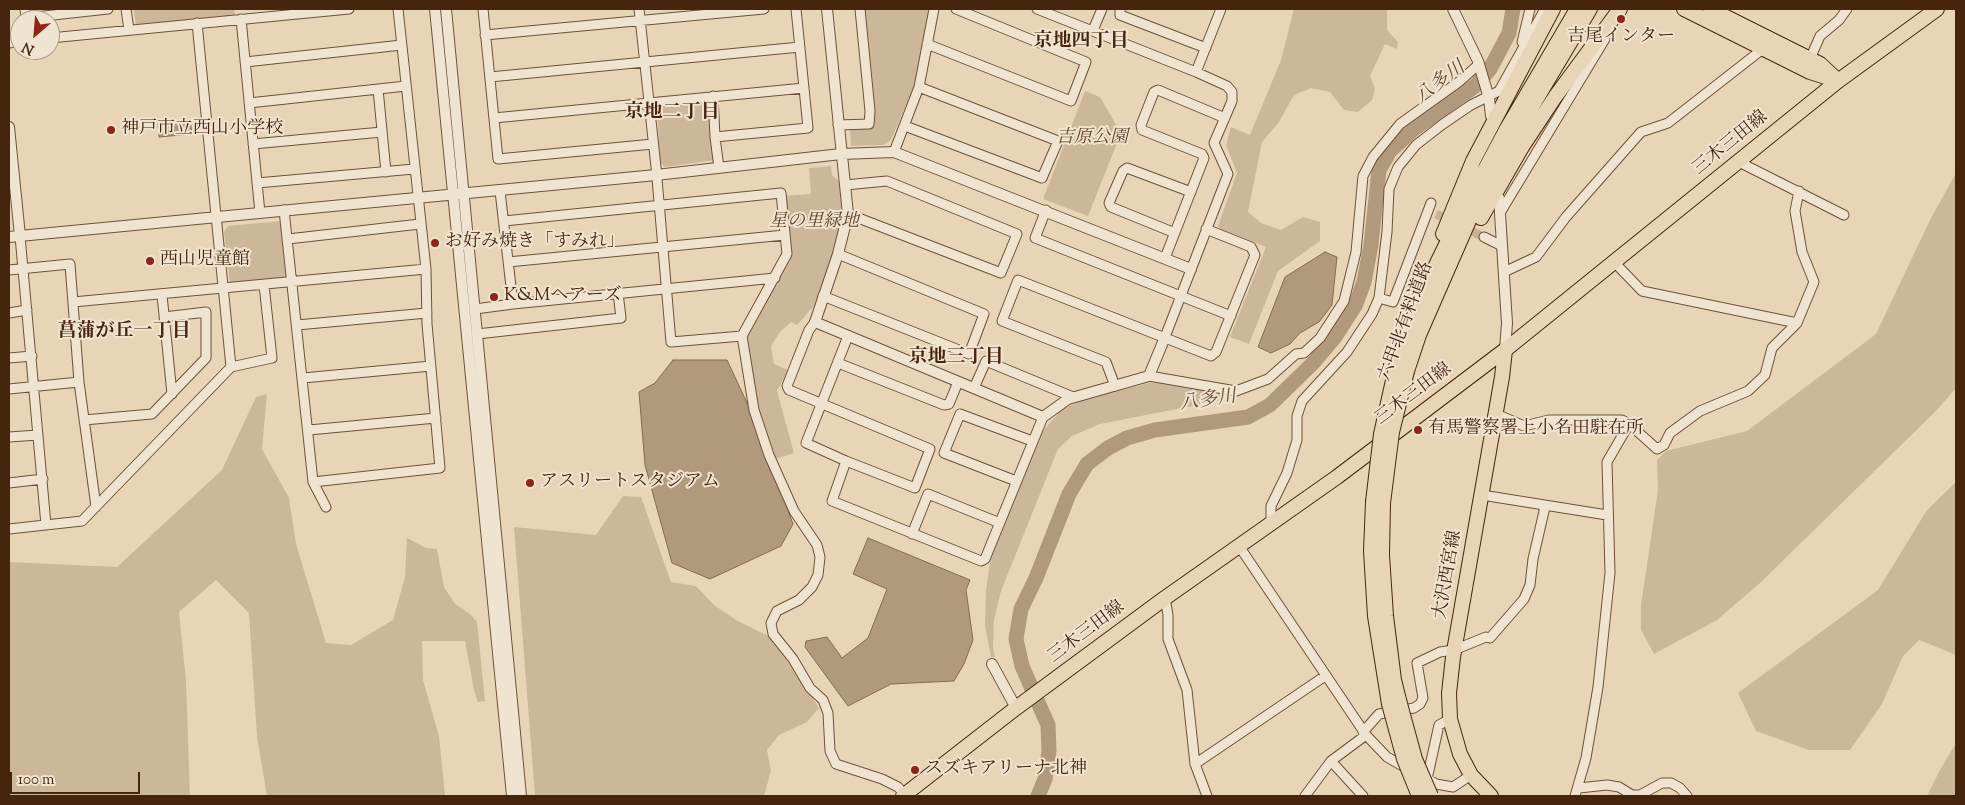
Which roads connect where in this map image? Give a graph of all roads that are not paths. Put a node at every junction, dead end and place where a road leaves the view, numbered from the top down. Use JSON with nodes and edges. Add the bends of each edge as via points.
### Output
{"nodes":[{"id":1,"x":25,"y":9,"type":"edge"},
{"id":2,"x":108,"y":9,"type":"edge"},
{"id":3,"x":126,"y":9,"type":"edge"},
{"id":4,"x":349,"y":9,"type":"edge"},
{"id":5,"x":398,"y":9,"type":"edge"},
{"id":6,"x":435,"y":9,"type":"edge"},
{"id":7,"x":446,"y":9,"type":"edge"},
{"id":8,"x":483,"y":9,"type":"edge"},
{"id":9,"x":639,"y":9,"type":"edge"},
{"id":10,"x":764,"y":9,"type":"edge"},
{"id":11,"x":796,"y":9,"type":"edge"},
{"id":12,"x":827,"y":9,"type":"edge"},
{"id":13,"x":860,"y":9,"type":"edge"},
{"id":14,"x":934,"y":9,"type":"edge"},
{"id":15,"x":956,"y":9,"type":"edge"},
{"id":16,"x":1037,"y":9,"type":"edge"},
{"id":17,"x":1102,"y":9,"type":"edge"},
{"id":18,"x":1120,"y":9,"type":"edge"},
{"id":19,"x":1220,"y":9,"type":"edge"},
{"id":20,"x":1453,"y":9,"type":"edge"},
{"id":21,"x":1530,"y":9,"type":"edge"},
{"id":22,"x":1545,"y":9,"type":"edge"},
{"id":23,"x":1553,"y":9,"type":"edge"},
{"id":24,"x":1577,"y":9,"type":"edge"},
{"id":25,"x":1590,"y":9,"type":"edge"},
{"id":26,"x":1621,"y":9,"type":"edge"},
{"id":27,"x":1684,"y":9,"type":"edge"},
{"id":28,"x":1710,"y":9,"type":"edge"},
{"id":29,"x":1847,"y":9,"type":"edge"},
{"id":30,"x":1937,"y":9,"type":"edge"},
{"id":31,"x":241,"y":19,"type":"junction"},
{"id":32,"x":640,"y":22,"type":"junction"},
{"id":33,"x":197,"y":23,"type":"junction"},
{"id":34,"x":129,"y":30,"type":"junction"},
{"id":35,"x":1093,"y":30,"type":"junction"},
{"id":36,"x":486,"y":35,"type":"junction"},
{"id":37,"x":60,"y":37,"type":"edge"},
{"id":38,"x":927,"y":44,"type":"junction"},
{"id":39,"x":402,"y":45,"type":"junction"},
{"id":40,"x":800,"y":47,"type":"junction"},
{"id":41,"x":1206,"y":48,"type":"junction"},
{"id":42,"x":1764,"y":48,"type":"junction"},
{"id":43,"x":1810,"y":59,"type":"junction"},
{"id":44,"x":245,"y":62,"type":"junction"},
{"id":45,"x":644,"y":62,"type":"junction"},
{"id":46,"x":1479,"y":64,"type":"junction"},
{"id":47,"x":1513,"y":66,"type":"junction"},
{"id":48,"x":1196,"y":72,"type":"junction"},
{"id":49,"x":490,"y":77,"type":"junction"},
{"id":50,"x":1838,"y":82,"type":"junction"},
{"id":51,"x":406,"y":86,"type":"junction"},
{"id":52,"x":919,"y":87,"type":"junction"},
{"id":53,"x":804,"y":88,"type":"junction"},
{"id":54,"x":378,"y":89,"type":"junction"},
{"id":55,"x":1488,"y":95,"type":"junction"},
{"id":56,"x":713,"y":96,"type":"junction"},
{"id":57,"x":249,"y":103,"type":"junction"},
{"id":58,"x":649,"y":103,"type":"junction"},
{"id":59,"x":1491,"y":116,"type":"dead end"},
{"id":60,"x":494,"y":118,"type":"junction"},
{"id":61,"x":1225,"y":118,"type":"junction"},
{"id":62,"x":838,"y":125,"type":"junction"},
{"id":63,"x":906,"y":126,"type":"junction"},
{"id":64,"x":9,"y":127,"type":"edge"},
{"id":65,"x":382,"y":132,"type":"junction"},
{"id":66,"x":716,"y":137,"type":"junction"},
{"id":67,"x":253,"y":144,"type":"junction"},
{"id":68,"x":654,"y":144,"type":"junction"},
{"id":69,"x":894,"y":152,"type":"junction"},
{"id":70,"x":841,"y":154,"type":"junction"},
{"id":71,"x":1739,"y":162,"type":"junction"},
{"id":72,"x":719,"y":168,"type":"junction"},
{"id":73,"x":414,"y":169,"type":"junction"},
{"id":74,"x":386,"y":172,"type":"junction"},
{"id":75,"x":656,"y":175,"type":"junction"},
{"id":76,"x":257,"y":183,"type":"junction"},
{"id":77,"x":845,"y":185,"type":"junction"},
{"id":78,"x":500,"y":191,"type":"junction"},
{"id":79,"x":1799,"y":191,"type":"junction"},
{"id":80,"x":1191,"y":192,"type":"junction"},
{"id":81,"x":465,"y":193,"type":"junction"},
{"id":82,"x":454,"y":194,"type":"junction"},
{"id":83,"x":417,"y":198,"type":"junction"},
{"id":84,"x":1499,"y":198,"type":"dead end"},
{"id":85,"x":660,"y":206,"type":"junction"},
{"id":86,"x":1432,"y":209,"type":"dead end"},
{"id":87,"x":284,"y":210,"type":"junction"},
{"id":88,"x":1046,"y":210,"type":"junction"},
{"id":89,"x":260,"y":213,"type":"junction"},
{"id":90,"x":1500,"y":213,"type":"junction"},
{"id":91,"x":848,"y":214,"type":"junction"},
{"id":92,"x":1844,"y":215,"type":"dead end"},
{"id":93,"x":218,"y":217,"type":"junction"},
{"id":94,"x":504,"y":221,"type":"junction"},
{"id":95,"x":420,"y":224,"type":"junction"},
{"id":96,"x":1206,"y":229,"type":"junction"},
{"id":97,"x":1174,"y":233,"type":"junction"},
{"id":98,"x":785,"y":235,"type":"junction"},
{"id":99,"x":20,"y":236,"type":"junction"},
{"id":100,"x":9,"y":237,"type":"edge"},
{"id":101,"x":1484,"y":237,"type":"tunnel mouth"},
{"id":102,"x":288,"y":239,"type":"junction"},
{"id":103,"x":1502,"y":246,"type":"junction"},
{"id":104,"x":663,"y":247,"type":"junction"},
{"id":105,"x":838,"y":254,"type":"junction"},
{"id":106,"x":1164,"y":258,"type":"junction"},
{"id":107,"x":508,"y":262,"type":"junction"},
{"id":108,"x":1615,"y":263,"type":"junction"},
{"id":109,"x":1448,"y":264,"type":"junction"},
{"id":110,"x":23,"y":268,"type":"junction"},
{"id":111,"x":426,"y":269,"type":"junction"},
{"id":112,"x":1191,"y":269,"type":"junction"},
{"id":113,"x":9,"y":270,"type":"edge"},
{"id":114,"x":1504,"y":272,"type":"junction"},
{"id":115,"x":775,"y":278,"type":"junction"},
{"id":116,"x":292,"y":281,"type":"junction"},
{"id":117,"x":264,"y":285,"type":"junction"},
{"id":118,"x":667,"y":288,"type":"junction"},
{"id":119,"x":225,"y":290,"type":"junction"},
{"id":120,"x":618,"y":293,"type":"junction"},
{"id":121,"x":162,"y":295,"type":"junction"},
{"id":122,"x":823,"y":296,"type":"junction"},
{"id":123,"x":1181,"y":296,"type":"junction"},
{"id":124,"x":1421,"y":296,"type":"junction"},
{"id":125,"x":1379,"y":298,"type":"junction"},
{"id":126,"x":72,"y":302,"type":"junction"},
{"id":127,"x":513,"y":304,"type":"junction"},
{"id":128,"x":27,"y":310,"type":"junction"},
{"id":129,"x":475,"y":310,"type":"junction"},
{"id":130,"x":9,"y":312,"type":"edge"},
{"id":131,"x":427,"y":313,"type":"junction"},
{"id":132,"x":1231,"y":316,"type":"junction"},
{"id":133,"x":164,"y":317,"type":"junction"},
{"id":134,"x":815,"y":322,"type":"junction"},
{"id":135,"x":1796,"y":323,"type":"junction"},
{"id":136,"x":297,"y":325,"type":"junction"},
{"id":137,"x":477,"y":334,"type":"junction"},
{"id":138,"x":742,"y":336,"type":"junction"},
{"id":139,"x":848,"y":336,"type":"junction"},
{"id":140,"x":1165,"y":337,"type":"junction"},
{"id":141,"x":1505,"y":350,"type":"junction"},
{"id":142,"x":32,"y":356,"type":"junction"},
{"id":143,"x":9,"y":358,"type":"edge"},
{"id":144,"x":838,"y":362,"type":"junction"},
{"id":145,"x":232,"y":366,"type":"junction"},
{"id":146,"x":431,"y":366,"type":"junction"},
{"id":147,"x":1401,"y":369,"type":"junction"},
{"id":148,"x":1149,"y":376,"type":"junction"},
{"id":149,"x":303,"y":378,"type":"junction"},
{"id":150,"x":79,"y":382,"type":"junction"},
{"id":151,"x":958,"y":382,"type":"junction"},
{"id":152,"x":33,"y":386,"type":"junction"},
{"id":153,"x":1114,"y":386,"type":"junction"},
{"id":154,"x":974,"y":388,"type":"junction"},
{"id":155,"x":9,"y":389,"type":"edge"},
{"id":156,"x":172,"y":394,"type":"junction"},
{"id":157,"x":1073,"y":397,"type":"junction"},
{"id":158,"x":822,"y":403,"type":"junction"},
{"id":159,"x":1496,"y":414,"type":"junction"},
{"id":160,"x":1043,"y":417,"type":"junction"},
{"id":161,"x":436,"y":418,"type":"junction"},
{"id":162,"x":84,"y":420,"type":"junction"},
{"id":163,"x":1629,"y":424,"type":"junction"},
{"id":164,"x":309,"y":430,"type":"junction"},
{"id":165,"x":38,"y":435,"type":"junction"},
{"id":166,"x":9,"y":438,"type":"edge"},
{"id":167,"x":1032,"y":441,"type":"junction"},
{"id":168,"x":846,"y":461,"type":"junction"},
{"id":169,"x":43,"y":479,"type":"junction"},
{"id":170,"x":1016,"y":481,"type":"junction"},
{"id":171,"x":313,"y":482,"type":"junction"},
{"id":172,"x":9,"y":483,"type":"edge"},
{"id":173,"x":1482,"y":496,"type":"junction"},
{"id":174,"x":96,"y":507,"type":"junction"},
{"id":175,"x":326,"y":507,"type":"dead end"},
{"id":176,"x":1545,"y":507,"type":"junction"},
{"id":177,"x":1607,"y":515,"type":"junction"},
{"id":178,"x":1000,"y":523,"type":"junction"},
{"id":179,"x":1271,"y":524,"type":"junction"},
{"id":180,"x":46,"y":525,"type":"junction"},
{"id":181,"x":9,"y":528,"type":"edge"},
{"id":182,"x":912,"y":534,"type":"junction"},
{"id":183,"x":1239,"y":546,"type":"junction"},
{"id":184,"x":1165,"y":598,"type":"junction"},
{"id":185,"x":1454,"y":650,"type":"junction"},
{"id":186,"x":992,"y":664,"type":"dead end"},
{"id":187,"x":1325,"y":676,"type":"junction"},
{"id":188,"x":1394,"y":702,"type":"junction"},
{"id":189,"x":1022,"y":705,"type":"junction"},
{"id":190,"x":1450,"y":719,"type":"junction"},
{"id":191,"x":1365,"y":734,"type":"junction"},
{"id":192,"x":1331,"y":761,"type":"junction"},
{"id":193,"x":1195,"y":764,"type":"junction"},
{"id":194,"x":1471,"y":775,"type":"junction"},
{"id":195,"x":1427,"y":779,"type":"junction"},
{"id":196,"x":1577,"y":792,"type":"edge"},
{"id":197,"x":512,"y":796,"type":"edge"},
{"id":198,"x":521,"y":796,"type":"edge"},
{"id":199,"x":904,"y":796,"type":"edge"},
{"id":200,"x":1207,"y":796,"type":"edge"},
{"id":201,"x":1305,"y":796,"type":"edge"},
{"id":202,"x":1363,"y":796,"type":"edge"},
{"id":203,"x":1419,"y":796,"type":"edge"},
{"id":204,"x":1431,"y":796,"type":"edge"},
{"id":205,"x":1491,"y":796,"type":"edge"},
{"id":206,"x":1686,"y":796,"type":"edge"}],
"edges":[{"from":1,"to":2,"type":"street","via":[[26,18]]},
{"from":3,"to":34,"type":"street"},
{"from":4,"to":31,"type":"street"},
{"from":5,"to":39,"type":"street"},
{"from":6,"to":82,"type":"street"},
{"from":7,"to":81,"type":"street"},
{"from":8,"to":36,"type":"street"},
{"from":9,"to":32,"type":"street"},
{"from":10,"to":32,"type":"street"},
{"from":11,"to":40,"type":"street"},
{"from":12,"to":62,"type":"street"},
{"from":13,"to":62,"type":"street","via":[[870,124]]},
{"from":14,"to":38,"type":"street"},
{"from":15,"to":38,"type":"street","via":[[1086,62],[1071,101]]},
{"from":16,"to":35,"type":"street"},
{"from":17,"to":35,"type":"street"},
{"from":18,"to":41,"type":"street","via":[[1120,15]]},
{"from":19,"to":41,"type":"street"},
{"from":20,"to":46,"type":"street"},
{"from":21,"to":47,"type":"street"},
{"from":22,"to":47,"type":"street"},
{"from":23,"to":124,"type":"main road","via":[[1450,213]]},
{"from":24,"to":124,"type":"main road","name":"六甲北有料道路","via":[[1506,130]]},
{"from":25,"to":109,"type":"main road","name":"六甲北有料道路","via":[[1508,148]]},
{"from":26,"to":90,"type":"street"},
{"from":26,"to":109,"type":"main road","via":[[1555,97],[1522,147],[1469,240]]},
{"from":27,"to":42,"type":"main road"},
{"from":28,"to":43,"type":"main road"},
{"from":29,"to":43,"type":"street","via":[[1820,36]]},
{"from":30,"to":50,"type":"main road","name":"三木三田線"},
{"from":31,"to":33,"type":"street"},
{"from":31,"to":44,"type":"street"},
{"from":32,"to":36,"type":"street"},
{"from":32,"to":45,"type":"street"},
{"from":33,"to":34,"type":"street"},
{"from":33,"to":93,"type":"street"},
{"from":34,"to":37,"type":"street"},
{"from":35,"to":48,"type":"street"},
{"from":36,"to":49,"type":"street"},
{"from":38,"to":52,"type":"street"},
{"from":39,"to":44,"type":"street"},
{"from":39,"to":51,"type":"street"},
{"from":40,"to":45,"type":"street"},
{"from":40,"to":53,"type":"street"},
{"from":41,"to":48,"type":"street"},
{"from":42,"to":50,"type":"main road","via":[[1810,72]]},
{"from":42,"to":114,"type":"street","via":[[1668,123],[1641,132],[1566,217],[1536,257]]},
{"from":43,"to":50,"type":"main road"},
{"from":44,"to":57,"type":"street"},
{"from":45,"to":49,"type":"street"},
{"from":45,"to":58,"type":"street"},
{"from":46,"to":55,"type":"street"},
{"from":46,"to":148,"type":"street","via":[[1400,124],[1372,157],[1363,176],[1356,252],[1344,302],[1320,338],[1268,379],[1236,391]]},
{"from":47,"to":55,"type":"street","via":[[1499,91]]},
{"from":48,"to":61,"type":"street","via":[[1227,86],[1232,92]]},
{"from":49,"to":60,"type":"street"},
{"from":50,"to":71,"type":"main road","name":"三木三田線"},
{"from":51,"to":54,"type":"street"},
{"from":51,"to":73,"type":"street"},
{"from":52,"to":63,"type":"street"},
{"from":52,"to":63,"type":"street","via":[[1058,141],[1042,178]]},
{"from":53,"to":56,"type":"street"},
{"from":53,"to":66,"type":"street","via":[[808,128]]},
{"from":54,"to":57,"type":"street"},
{"from":54,"to":65,"type":"street"},
{"from":55,"to":59,"type":"street"},
{"from":55,"to":125,"type":"street","via":[[1416,145],[1398,167],[1388,189]]},
{"from":56,"to":58,"type":"street"},
{"from":56,"to":66,"type":"street"},
{"from":57,"to":67,"type":"street"},
{"from":58,"to":60,"type":"street"},
{"from":58,"to":68,"type":"street"},
{"from":60,"to":68,"type":"street","via":[[498,159]]},
{"from":61,"to":80,"type":"street","via":[[1158,90],[1154,92],[1142,130],[1202,154],[1204,158]]},
{"from":61,"to":96,"type":"street","via":[[1214,143],[1228,174]]},
{"from":62,"to":70,"type":"street"},
{"from":63,"to":69,"type":"street"},
{"from":64,"to":99,"type":"street"},
{"from":65,"to":67,"type":"street"},
{"from":65,"to":74,"type":"street"},
{"from":66,"to":72,"type":"street"},
{"from":67,"to":76,"type":"street"},
{"from":68,"to":75,"type":"street"},
{"from":69,"to":70,"type":"street"},
{"from":69,"to":88,"type":"street"},
{"from":70,"to":72,"type":"street"},
{"from":70,"to":77,"type":"street"},
{"from":71,"to":79,"type":"street"},
{"from":71,"to":108,"type":"main road","name":"三木三田線"},
{"from":72,"to":75,"type":"street"},
{"from":73,"to":74,"type":"street"},
{"from":73,"to":83,"type":"street"},
{"from":74,"to":76,"type":"street"},
{"from":75,"to":78,"type":"street"},
{"from":75,"to":85,"type":"street"},
{"from":76,"to":89,"type":"street"},
{"from":77,"to":91,"type":"street"},
{"from":77,"to":91,"type":"street","via":[[887,181],[1017,234],[1001,273]]},
{"from":78,"to":81,"type":"street"},
{"from":78,"to":94,"type":"street"},
{"from":79,"to":92,"type":"street"},
{"from":79,"to":135,"type":"street","via":[[1795,211],[1802,252],[1814,282]]},
{"from":80,"to":97,"type":"street"},
{"from":80,"to":97,"type":"street","via":[[1128,168],[1123,170],[1109,203],[1111,207]]},
{"from":81,"to":82,"type":"street"},
{"from":81,"to":129,"type":"street"},
{"from":82,"to":83,"type":"street"},
{"from":82,"to":197,"type":"street"},
{"from":83,"to":87,"type":"street"},
{"from":83,"to":95,"type":"street"},
{"from":84,"to":90,"type":"street"},
{"from":85,"to":94,"type":"street"},
{"from":85,"to":98,"type":"street","via":[[781,194]]},
{"from":85,"to":104,"type":"street"},
{"from":86,"to":125,"type":"street","via":[[1392,302]]},
{"from":87,"to":89,"type":"street"},
{"from":87,"to":102,"type":"street"},
{"from":88,"to":106,"type":"street"},
{"from":88,"to":123,"type":"street","via":[[1035,238]]},
{"from":89,"to":93,"type":"street"},
{"from":90,"to":103,"type":"street"},
{"from":91,"to":105,"type":"street"},
{"from":93,"to":99,"type":"street"},
{"from":93,"to":119,"type":"street"},
{"from":94,"to":107,"type":"street"},
{"from":95,"to":102,"type":"street"},
{"from":95,"to":111,"type":"street"},
{"from":96,"to":112,"type":"street"},
{"from":96,"to":132,"type":"street","via":[[1251,247],[1255,255]]},
{"from":97,"to":106,"type":"street"},
{"from":98,"to":104,"type":"street"},
{"from":98,"to":115,"type":"street","via":[[787,254]]},
{"from":99,"to":100,"type":"street"},
{"from":99,"to":110,"type":"street"},
{"from":101,"to":103,"type":"street"},
{"from":102,"to":116,"type":"street"},
{"from":103,"to":114,"type":"street"},
{"from":104,"to":107,"type":"street"},
{"from":104,"to":118,"type":"street"},
{"from":105,"to":122,"type":"street"},
{"from":105,"to":122,"type":"street","via":[[984,314],[970,354]]},
{"from":106,"to":112,"type":"street"},
{"from":107,"to":127,"type":"street"},
{"from":108,"to":135,"type":"street","via":[[1642,292]]},
{"from":108,"to":141,"type":"main road","name":"三木三田線"},
{"from":109,"to":147,"type":"main road","name":"六甲北有料道路"},
{"from":110,"to":113,"type":"street"},
{"from":110,"to":126,"type":"street","via":[[70,264]]},
{"from":110,"to":128,"type":"street"},
{"from":111,"to":116,"type":"street"},
{"from":111,"to":131,"type":"street"},
{"from":112,"to":123,"type":"street"},
{"from":114,"to":141,"type":"street"},
{"from":115,"to":118,"type":"street"},
{"from":115,"to":138,"type":"street"},
{"from":116,"to":117,"type":"street"},
{"from":116,"to":136,"type":"street"},
{"from":117,"to":119,"type":"street"},
{"from":117,"to":145,"type":"street","via":[[272,358]]},
{"from":118,"to":120,"type":"street"},
{"from":118,"to":138,"type":"street","via":[[671,342]]},
{"from":119,"to":121,"type":"street"},
{"from":119,"to":145,"type":"street"},
{"from":120,"to":127,"type":"street"},
{"from":120,"to":137,"type":"street","via":[[621,318]]},
{"from":121,"to":126,"type":"street"},
{"from":121,"to":133,"type":"street"},
{"from":122,"to":134,"type":"street"},
{"from":123,"to":132,"type":"street"},
{"from":123,"to":140,"type":"street"},
{"from":124,"to":147,"type":"main road","name":"六甲北有料道路"},
{"from":125,"to":179,"type":"street","via":[[1347,352],[1302,401],[1297,416],[1297,440],[1287,473],[1271,506]]},
{"from":126,"to":150,"type":"street"},
{"from":127,"to":129,"type":"street"},
{"from":128,"to":130,"type":"street"},
{"from":128,"to":142,"type":"street"},
{"from":129,"to":137,"type":"street"},
{"from":131,"to":136,"type":"street"},
{"from":131,"to":146,"type":"street"},
{"from":132,"to":140,"type":"street","via":[[1216,352],[1211,356]]},
{"from":133,"to":156,"type":"street"},
{"from":133,"to":156,"type":"street","via":[[206,312],[206,358]]},
{"from":134,"to":139,"type":"street"},
{"from":134,"to":158,"type":"street","via":[[787,386],[789,390]]},
{"from":135,"to":163,"type":"street","via":[[1772,348],[1765,375],[1739,395],[1700,411],[1670,433],[1664,445],[1657,449]]},
{"from":136,"to":149,"type":"street"},
{"from":137,"to":198,"type":"street"},
{"from":138,"to":199,"type":"street","via":[[754,410],[769,455],[794,511],[817,545],[820,557],[818,575],[812,587],[799,600],[777,611],[771,623],[773,634],[794,659],[810,688],[823,700],[828,713],[830,750],[836,764],[882,779],[898,787]]},
{"from":139,"to":144,"type":"street"},
{"from":139,"to":151,"type":"street"},
{"from":140,"to":148,"type":"street"},
{"from":140,"to":153,"type":"street","via":[[1018,280],[1002,321],[1106,362]]},
{"from":141,"to":159,"type":"main road","name":"大沢西宮線"},
{"from":141,"to":179,"type":"main road","name":"三木三田線"},
{"from":142,"to":143,"type":"street"},
{"from":142,"to":152,"type":"street"},
{"from":144,"to":151,"type":"street","via":[[944,405],[949,404]]},
{"from":144,"to":158,"type":"street"},
{"from":145,"to":174,"type":"street"},
{"from":146,"to":149,"type":"street"},
{"from":146,"to":161,"type":"street"},
{"from":147,"to":188,"type":"main road","name":"六甲北有料道路","bridge":true,"via":[[1378,502]]},
{"from":148,"to":153,"type":"street"},
{"from":149,"to":164,"type":"street"},
{"from":150,"to":152,"type":"street"},
{"from":150,"to":162,"type":"street"},
{"from":151,"to":154,"type":"street"},
{"from":152,"to":155,"type":"street"},
{"from":152,"to":165,"type":"street"},
{"from":153,"to":157,"type":"street"},
{"from":154,"to":157,"type":"street","via":[[986,361]]},
{"from":154,"to":160,"type":"street"},
{"from":156,"to":162,"type":"street","via":[[152,414]]},
{"from":157,"to":160,"type":"street"},
{"from":158,"to":168,"type":"street","via":[[806,443]]},
{"from":158,"to":168,"type":"street","via":[[930,449],[915,488]]},
{"from":159,"to":163,"type":"street","via":[[1524,426],[1549,420],[1614,420]]},
{"from":159,"to":173,"type":"main road","name":"大沢西宮線"},
{"from":160,"to":167,"type":"street"},
{"from":161,"to":164,"type":"street"},
{"from":161,"to":171,"type":"street","via":[[440,468]]},
{"from":162,"to":174,"type":"street"},
{"from":163,"to":177,"type":"street","via":[[1607,462]]},
{"from":164,"to":171,"type":"street"},
{"from":165,"to":166,"type":"street"},
{"from":165,"to":169,"type":"street"},
{"from":167,"to":170,"type":"street"},
{"from":167,"to":170,"type":"street","via":[[960,414],[944,454]]},
{"from":168,"to":182,"type":"street","via":[[832,501]]},
{"from":169,"to":172,"type":"street"},
{"from":169,"to":180,"type":"street"},
{"from":170,"to":178,"type":"street"},
{"from":171,"to":175,"type":"street"},
{"from":173,"to":176,"type":"street"},
{"from":173,"to":185,"type":"main road","name":"大沢西宮線"},
{"from":174,"to":180,"type":"street","via":[[82,521]]},
{"from":176,"to":177,"type":"street"},
{"from":176,"to":185,"type":"street","via":[[1530,585],[1524,599],[1490,638]]},
{"from":177,"to":196,"type":"street","via":[[1610,572],[1598,687]]},
{"from":178,"to":182,"type":"street","via":[[985,559],[980,561]]},
{"from":178,"to":182,"type":"street","via":[[928,494]]},
{"from":179,"to":183,"type":"main road","name":"三木三田線"},
{"from":180,"to":181,"type":"street"},
{"from":183,"to":184,"type":"main road","name":"三木三田線"},
{"from":183,"to":187,"type":"street"},
{"from":184,"to":189,"type":"main road","name":"三木三田線"},
{"from":184,"to":193,"type":"street","via":[[1168,639],[1187,690]]},
{"from":185,"to":190,"type":"main road","name":"大沢西宮線"},
{"from":185,"to":191,"type":"street","via":[[1440,652],[1417,663],[1423,698],[1420,704],[1379,714]]},
{"from":186,"to":189,"type":"street"},
{"from":187,"to":191,"type":"street"},
{"from":187,"to":193,"type":"street"},
{"from":188,"to":203,"type":"main road","name":"六甲北有料道路","bridge":true,"via":[[1404,758]]},
{"from":188,"to":204,"type":"main road","name":"六甲北有料道路","bridge":true},
{"from":189,"to":199,"type":"main road","name":"三木三田線"},
{"from":190,"to":194,"type":"main road","name":"大沢西宮線","via":[[1460,754]]},
{"from":190,"to":195,"type":"street","via":[[1439,725]]},
{"from":191,"to":192,"type":"street"},
{"from":191,"to":195,"type":"street","via":[[1387,757]]},
{"from":192,"to":201,"type":"street"},
{"from":192,"to":202,"type":"street"},
{"from":193,"to":200,"type":"street"},
{"from":194,"to":195,"type":"street","via":[[1453,787]]},
{"from":194,"to":205,"type":"main road","name":"大沢西宮線"},
{"from":196,"to":206,"type":"street","via":[[1607,785],[1640,795],[1662,783],[1671,783]]}]}
